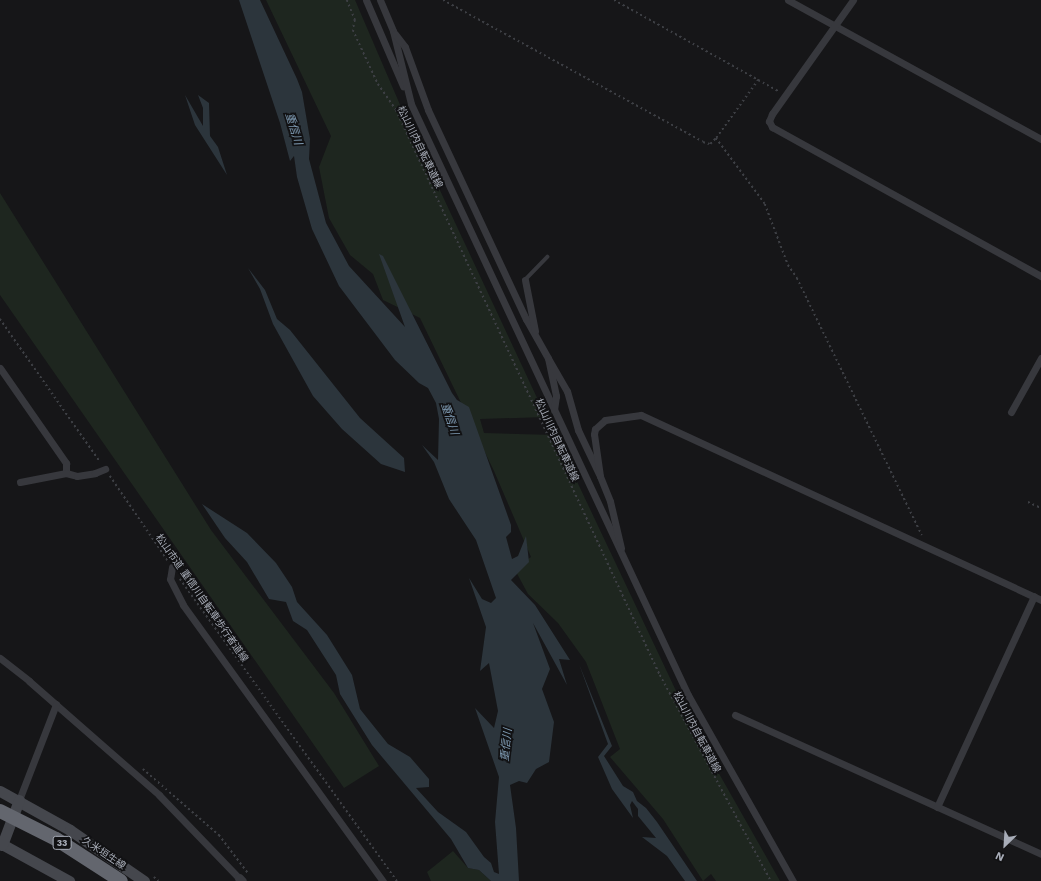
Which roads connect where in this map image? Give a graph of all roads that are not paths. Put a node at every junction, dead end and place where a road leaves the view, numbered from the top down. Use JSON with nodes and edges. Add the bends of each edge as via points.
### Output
{"nodes":[{"id":1,"x":366,"y":0,"type":"edge"},
{"id":2,"x":380,"y":0,"type":"edge"},
{"id":3,"x":788,"y":0,"type":"edge"},
{"id":4,"x":853,"y":0,"type":"edge"},
{"id":5,"x":834,"y":25,"type":"junction"},
{"id":6,"x":393,"y":31,"type":"junction"},
{"id":7,"x":412,"y":104,"type":"junction"},
{"id":8,"x":1041,"y":139,"type":"edge"},
{"id":9,"x":547,"y":257,"type":"dead end"},
{"id":10,"x":1041,"y":276,"type":"edge"},
{"id":11,"x":525,"y":280,"type":"joint"},
{"id":12,"x":536,"y":335,"type":"junction"},
{"id":13,"x":548,"y":358,"type":"junction"},
{"id":14,"x":1040,"y":359,"type":"edge"},
{"id":15,"x":0,"y":368,"type":"edge"},
{"id":16,"x":554,"y":410,"type":"junction"},
{"id":17,"x":1011,"y":412,"type":"dead end"},
{"id":18,"x":105,"y":469,"type":"road end"},
{"id":19,"x":66,"y":473,"type":"junction"},
{"id":20,"x":600,"y":476,"type":"junction"},
{"id":21,"x":20,"y":482,"type":"dead end"},
{"id":22,"x":621,"y":553,"type":"junction"},
{"id":23,"x":172,"y":567,"type":"road end"},
{"id":24,"x":1034,"y":596,"type":"junction"},
{"id":25,"x":1041,"y":600,"type":"edge"},
{"id":26,"x":0,"y":658,"type":"edge"},
{"id":27,"x":56,"y":704,"type":"junction"},
{"id":28,"x":735,"y":715,"type":"dead end"},
{"id":29,"x":0,"y":792,"type":"edge"},
{"id":30,"x":19,"y":800,"type":"junction"},
{"id":31,"x":937,"y":807,"type":"junction"},
{"id":32,"x":0,"y":811,"type":"edge"},
{"id":33,"x":1,"y":846,"type":"edge"},
{"id":34,"x":1041,"y":854,"type":"edge"},
{"id":35,"x":241,"y":880,"type":"edge"},
{"id":36,"x":69,"y":881,"type":"edge"},
{"id":37,"x":121,"y":881,"type":"edge"},
{"id":38,"x":144,"y":881,"type":"edge"},
{"id":39,"x":383,"y":881,"type":"edge"},
{"id":40,"x":793,"y":881,"type":"edge"}],
"edges":[{"from":1,"to":7,"type":"street"},
{"from":2,"to":6,"type":"street"},
{"from":3,"to":5,"type":"street"},
{"from":4,"to":5,"type":"street"},
{"from":5,"to":8,"type":"street"},
{"from":5,"to":10,"type":"street","via":[[770,121],[777,132]]},
{"from":6,"to":7,"type":"street"},
{"from":6,"to":12,"type":"street","via":[[405,48],[428,110],[526,319]]},
{"from":7,"to":16,"type":"street"},
{"from":9,"to":11,"type":"lane"},
{"from":11,"to":12,"type":"street"},
{"from":12,"to":13,"type":"street"},
{"from":13,"to":16,"type":"street","via":[[556,396]]},
{"from":13,"to":20,"type":"street","via":[[567,391],[578,430],[592,464]]},
{"from":14,"to":17,"type":"street"},
{"from":15,"to":19,"type":"street","via":[[66,463]]},
{"from":16,"to":22,"type":"street"},
{"from":18,"to":19,"type":"street","via":[[76,476]]},
{"from":19,"to":21,"type":"street"},
{"from":20,"to":22,"type":"street","via":[[620,535]]},
{"from":20,"to":24,"type":"street","via":[[594,442],[595,429],[605,420],[641,415]]},
{"from":22,"to":40,"type":"street","via":[[688,695]]},
{"from":23,"to":39,"type":"street","via":[[170,579],[180,600]]},
{"from":24,"to":25,"type":"street"},
{"from":24,"to":31,"type":"street"},
{"from":26,"to":27,"type":"street"},
{"from":27,"to":30,"type":"street"},
{"from":27,"to":35,"type":"street","via":[[170,804]]},
{"from":28,"to":31,"type":"street"},
{"from":29,"to":30,"type":"main road","name":"久米垣生線"},
{"from":30,"to":33,"type":"main road"},
{"from":30,"to":38,"type":"main road","name":"久米垣生線","via":[[70,830]]},
{"from":31,"to":34,"type":"street"},
{"from":32,"to":37,"type":"highway","number":"33","bridge":true,"via":[[56,840]]},
{"from":33,"to":36,"type":"main road"}]}
